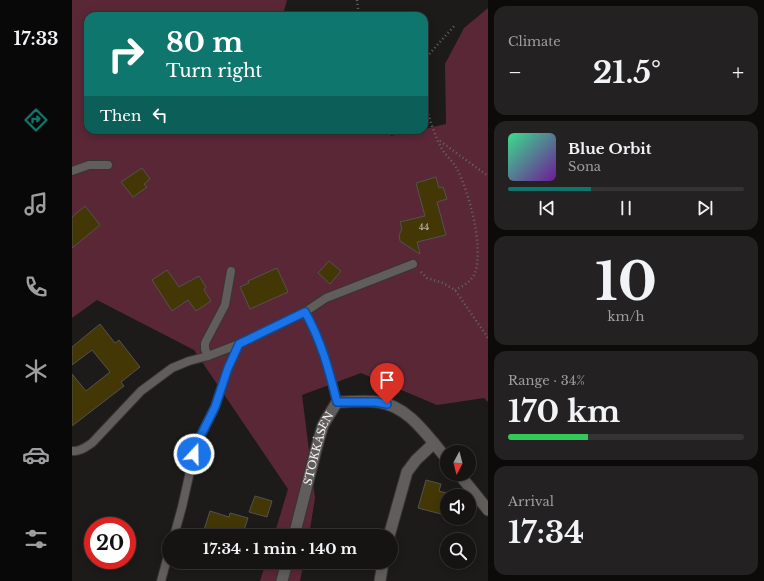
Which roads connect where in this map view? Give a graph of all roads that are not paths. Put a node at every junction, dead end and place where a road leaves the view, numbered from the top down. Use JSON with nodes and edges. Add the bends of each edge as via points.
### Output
{"nodes":[{"id":1,"x":108,"y":165,"type":"dead end"},
{"id":2,"x":72,"y":171,"type":"edge"},
{"id":3,"x":413,"y":264,"type":"road end"},
{"id":4,"x":231,"y":271,"type":"dead end"},
{"id":5,"x":305,"y":312,"type":"junction"},
{"id":6,"x":239,"y":344,"type":"junction"},
{"id":7,"x":208,"y":356,"type":"junction"},
{"id":8,"x":337,"y":402,"type":"junction"},
{"id":9,"x":434,"y":443,"type":"junction"},
{"id":10,"x":72,"y":451,"type":"edge"},
{"id":11,"x":440,"y":451,"type":"edge"},
{"id":12,"x":465,"y":481,"type":"edge"},
{"id":13,"x":488,"y":510,"type":"edge"},
{"id":14,"x":176,"y":529,"type":"edge"},
{"id":15,"x":296,"y":529,"type":"edge"},
{"id":16,"x":391,"y":529,"type":"edge"},
{"id":17,"x":164,"y":569,"type":"edge"},
{"id":18,"x":285,"y":569,"type":"edge"},
{"id":19,"x":382,"y":569,"type":"edge"},
{"id":20,"x":161,"y":581,"type":"edge"},
{"id":21,"x":282,"y":581,"type":"edge"},
{"id":22,"x":380,"y":581,"type":"edge"}],
"edges":[{"from":1,"to":2,"type":"lane","via":[[89,166]]},
{"from":3,"to":5,"type":"lane","via":[[326,298]]},
{"from":4,"to":7,"type":"lane","via":[[225,305],[205,343]]},
{"from":5,"to":6,"type":"lane"},
{"from":5,"to":8,"type":"lane","via":[[322,346]]},
{"from":6,"to":7,"type":"lane"},
{"from":6,"to":14,"type":"lane","via":[[215,407],[196,445]]},
{"from":7,"to":10,"type":"lane","via":[[172,368],[141,391],[92,442],[76,452]]},
{"from":8,"to":9,"type":"street","name":"STOKKÅSEN","via":[[376,402],[399,409],[418,424]]},
{"from":8,"to":15,"type":"street","name":"STOKKÅSEN","via":[[321,432]]},
{"from":9,"to":11,"type":"street","name":"STOKKÅSEN"},
{"from":9,"to":16,"type":"street","via":[[416,460],[408,472]]},
{"from":12,"to":13,"type":"street"},
{"from":17,"to":20,"type":"lane"},
{"from":18,"to":21,"type":"street"},
{"from":19,"to":22,"type":"street"}]}
